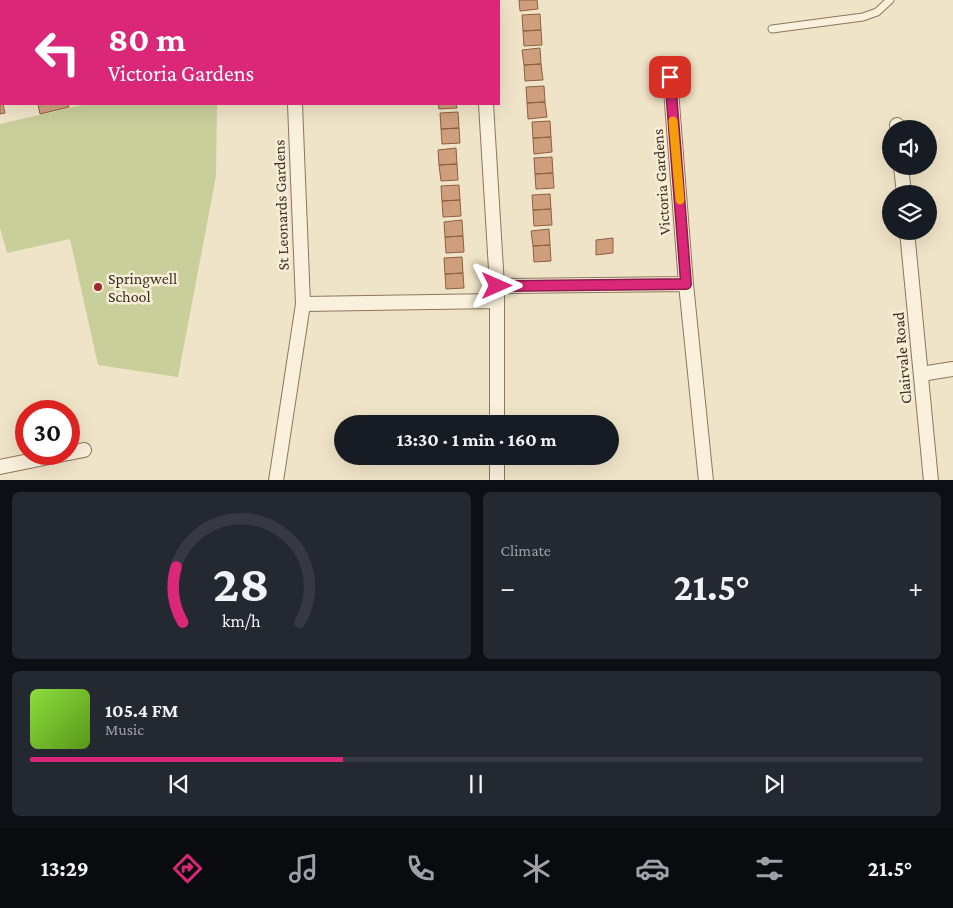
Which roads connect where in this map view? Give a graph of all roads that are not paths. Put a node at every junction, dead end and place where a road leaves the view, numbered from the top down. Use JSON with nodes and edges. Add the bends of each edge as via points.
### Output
{"nodes":[{"id":1,"x":890,"y":0,"type":"edge"},
{"id":2,"x":772,"y":29,"type":"dead end"},
{"id":3,"x":670,"y":77,"type":"dead end"},
{"id":4,"x":295,"y":105,"type":"edge"},
{"id":5,"x":486,"y":105,"type":"edge"},
{"id":6,"x":908,"y":240,"type":"edge"},
{"id":7,"x":686,"y":284,"type":"junction"},
{"id":8,"x":497,"y":286,"type":"junction"},
{"id":9,"x":497,"y":301,"type":"junction"},
{"id":10,"x":303,"y":304,"type":"junction"},
{"id":11,"x":953,"y":369,"type":"edge"},
{"id":12,"x":921,"y":374,"type":"junction"},
{"id":13,"x":497,"y":415,"type":"edge"},
{"id":14,"x":84,"y":450,"type":"dead end"},
{"id":15,"x":80,"y":451,"type":"edge"},
{"id":16,"x":15,"y":464,"type":"edge"},
{"id":17,"x":497,"y":465,"type":"edge"},
{"id":18,"x":0,"y":467,"type":"edge"},
{"id":19,"x":276,"y":480,"type":"edge"},
{"id":20,"x":496,"y":480,"type":"edge"},
{"id":21,"x":706,"y":480,"type":"edge"},
{"id":22,"x":931,"y":480,"type":"edge"}],
"edges":[{"from":1,"to":2,"type":"lane","via":[[877,12],[863,18]]},
{"from":3,"to":7,"type":"street","name":"Victoria Gardens"},
{"from":4,"to":10,"type":"street","name":"St Leonards Gardens"},
{"from":5,"to":8,"type":"street"},
{"from":6,"to":12,"type":"street","name":"Clairvale Road"},
{"from":7,"to":8,"type":"street"},
{"from":7,"to":21,"type":"street","name":"Victoria Gardens"},
{"from":8,"to":9,"type":"street"},
{"from":9,"to":10,"type":"street"},
{"from":9,"to":13,"type":"street"},
{"from":10,"to":19,"type":"street","name":"St Leonards Gardens"},
{"from":11,"to":12,"type":"street"},
{"from":12,"to":22,"type":"street","name":"Clairvale Road"},
{"from":14,"to":15,"type":"street"},
{"from":16,"to":18,"type":"street"},
{"from":17,"to":20,"type":"street"}]}
